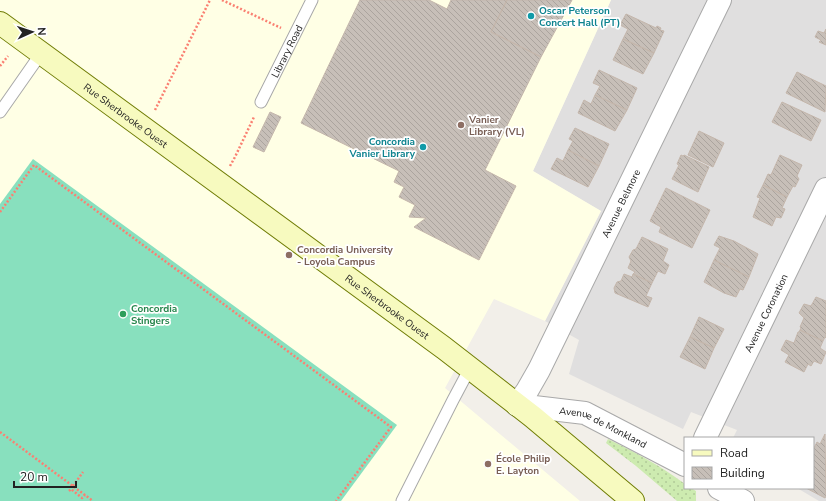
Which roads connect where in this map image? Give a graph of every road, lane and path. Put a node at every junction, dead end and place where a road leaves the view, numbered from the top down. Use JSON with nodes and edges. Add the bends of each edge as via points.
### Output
{"nodes":[{"id":1,"x":210,"y":0,"type":"edge"},
{"id":2,"x":222,"y":0,"type":"edge"},
{"id":3,"x":312,"y":0,"type":"edge"},
{"id":4,"x":720,"y":0,"type":"edge"},
{"id":5,"x":0,"y":22,"type":"edge"},
{"id":6,"x":295,"y":34,"type":"junction"},
{"id":7,"x":42,"y":52,"type":"junction"},
{"id":8,"x":5,"y":60,"type":"dead end"},
{"id":9,"x":0,"y":66,"type":"edge"},
{"id":10,"x":261,"y":102,"type":"joint"},
{"id":11,"x":159,"y":106,"type":"dead end"},
{"id":12,"x":0,"y":112,"type":"edge"},
{"id":13,"x":234,"y":160,"type":"dead end"},
{"id":14,"x":826,"y":188,"type":"edge"},
{"id":15,"x":0,"y":212,"type":"edge"},
{"id":16,"x":470,"y":368,"type":"junction"},
{"id":17,"x":517,"y":405,"type":"junction"},
{"id":18,"x":0,"y":432,"type":"edge"},
{"id":19,"x":705,"y":437,"type":"edge"},
{"id":20,"x":684,"y":464,"type":"edge"},
{"id":21,"x":83,"y":472,"type":"dead end"},
{"id":22,"x":74,"y":486,"type":"junction"},
{"id":23,"x":721,"y":489,"type":"edge"},
{"id":24,"x":69,"y":491,"type":"dead end"},
{"id":25,"x":85,"y":494,"type":"junction"},
{"id":26,"x":93,"y":501,"type":"edge"},
{"id":27,"x":336,"y":501,"type":"edge"},
{"id":28,"x":402,"y":501,"type":"edge"},
{"id":29,"x":633,"y":501,"type":"edge"},
{"id":30,"x":743,"y":501,"type":"edge"}],
"edges":[{"from":1,"to":11,"type":"path"},
{"from":2,"to":6,"type":"path"},
{"from":3,"to":6,"type":"lane","name":"Library Road"},
{"from":4,"to":17,"type":"street","name":"Avenue Belmore","via":[[539,370]]},
{"from":5,"to":7,"type":"main road","name":"Rue Sherbrooke Ouest"},
{"from":6,"to":10,"type":"lane","name":"Library Road"},
{"from":7,"to":12,"type":"lane"},
{"from":7,"to":16,"type":"main road","name":"Rue Sherbrooke Ouest"},
{"from":8,"to":9,"type":"path"},
{"from":10,"to":13,"type":"path"},
{"from":14,"to":19,"type":"street","name":"Avenue Coronation"},
{"from":15,"to":27,"type":"path","via":[[34,165],[391,427]]},
{"from":16,"to":17,"type":"main road","name":"Rue Sherbrooke Ouest"},
{"from":16,"to":28,"type":"lane"},
{"from":17,"to":20,"type":"street","name":"Avenue de Monkland","via":[[585,413]]},
{"from":17,"to":29,"type":"main road","name":"Rue Sherbrooke Ouest"},
{"from":18,"to":22,"type":"path"},
{"from":21,"to":22,"type":"path"},
{"from":22,"to":25,"type":"path"},
{"from":23,"to":30,"type":"street"},
{"from":24,"to":25,"type":"path","via":[[71,489],[82,498]]},
{"from":25,"to":26,"type":"path"}]}
